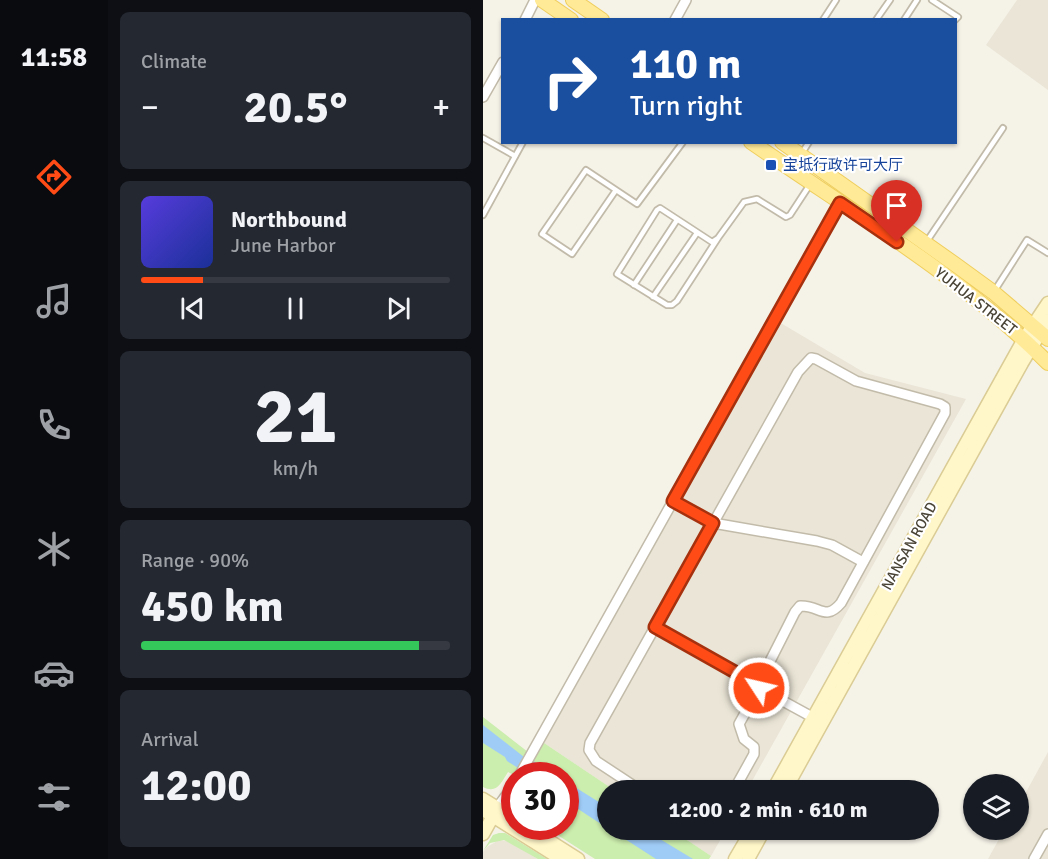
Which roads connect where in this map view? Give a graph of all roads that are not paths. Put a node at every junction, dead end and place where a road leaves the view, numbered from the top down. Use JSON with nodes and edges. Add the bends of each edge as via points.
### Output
{"nodes":[{"id":1,"x":535,"y":0,"type":"edge"},
{"id":2,"x":542,"y":0,"type":"edge"},
{"id":3,"x":573,"y":0,"type":"edge"},
{"id":4,"x":686,"y":0,"type":"edge"},
{"id":5,"x":836,"y":0,"type":"edge"},
{"id":6,"x":890,"y":0,"type":"edge"},
{"id":7,"x":917,"y":0,"type":"edge"},
{"id":8,"x":932,"y":0,"type":"edge"},
{"id":9,"x":590,"y":5,"type":"edge"},
{"id":10,"x":526,"y":18,"type":"edge"},
{"id":11,"x":568,"y":18,"type":"edge"},
{"id":12,"x":600,"y":18,"type":"edge"},
{"id":13,"x":676,"y":18,"type":"edge"},
{"id":14,"x":824,"y":18,"type":"edge"},
{"id":15,"x":877,"y":18,"type":"edge"},
{"id":16,"x":905,"y":18,"type":"edge"},
{"id":17,"x":957,"y":18,"type":"edge"},
{"id":18,"x":501,"y":66,"type":"edge"},
{"id":19,"x":483,"y":97,"type":"edge"},
{"id":20,"x":1003,"y":128,"type":"dead end"},
{"id":21,"x":483,"y":138,"type":"edge"},
{"id":22,"x":522,"y":144,"type":"edge"},
{"id":23,"x":682,"y":144,"type":"edge"},
{"id":24,"x":754,"y":144,"type":"edge"},
{"id":25,"x":785,"y":144,"type":"edge"},
{"id":26,"x":808,"y":144,"type":"edge"},
{"id":27,"x":801,"y":155,"type":"junction"},
{"id":28,"x":515,"y":156,"type":"junction"},
{"id":29,"x":811,"y":183,"type":"junction"},
{"id":30,"x":616,"y":190,"type":"junction"},
{"id":31,"x":840,"y":203,"type":"junction"},
{"id":32,"x":483,"y":215,"type":"edge"},
{"id":33,"x":677,"y":220,"type":"junction"},
{"id":34,"x":697,"y":233,"type":"junction"},
{"id":35,"x":718,"y":238,"type":"junction"},
{"id":36,"x":925,"y":243,"type":"junction"},
{"id":37,"x":1048,"y":254,"type":"edge"},
{"id":38,"x":634,"y":285,"type":"junction"},
{"id":39,"x":993,"y":292,"type":"junction"},
{"id":40,"x":653,"y":297,"type":"junction"},
{"id":41,"x":1048,"y":303,"type":"edge"},
{"id":42,"x":1042,"y":329,"type":"edge"},
{"id":43,"x":1028,"y":343,"type":"junction"},
{"id":44,"x":1048,"y":363,"type":"edge"},
{"id":45,"x":673,"y":501,"type":"junction"},
{"id":46,"x":713,"y":523,"type":"junction"},
{"id":47,"x":863,"y":562,"type":"junction"},
{"id":48,"x":655,"y":627,"type":"junction"},
{"id":49,"x":758,"y":687,"type":"junction"},
{"id":50,"x":814,"y":718,"type":"junction"},
{"id":51,"x":528,"y":762,"type":"edge"},
{"id":52,"x":625,"y":780,"type":"edge"},
{"id":53,"x":739,"y":780,"type":"edge"},
{"id":54,"x":779,"y":780,"type":"edge"},
{"id":55,"x":790,"y":780,"type":"edge"},
{"id":56,"x":483,"y":799,"type":"edge"},
{"id":57,"x":501,"y":799,"type":"edge"},
{"id":58,"x":491,"y":811,"type":"edge"},
{"id":59,"x":483,"y":834,"type":"edge"},
{"id":60,"x":1048,"y":834,"type":"edge"},
{"id":61,"x":548,"y":840,"type":"edge"},
{"id":62,"x":745,"y":840,"type":"edge"},
{"id":63,"x":758,"y":840,"type":"edge"},
{"id":64,"x":561,"y":859,"type":"edge"},
{"id":65,"x":578,"y":859,"type":"edge"},
{"id":66,"x":735,"y":859,"type":"edge"},
{"id":67,"x":748,"y":859,"type":"edge"},
{"id":68,"x":1034,"y":859,"type":"edge"}],
"edges":[{"from":1,"to":10,"type":"street"},
{"from":2,"to":11,"type":"main road"},
{"from":3,"to":9,"type":"main road"},
{"from":4,"to":13,"type":"street"},
{"from":5,"to":14,"type":"lane"},
{"from":6,"to":15,"type":"lane"},
{"from":7,"to":16,"type":"lane"},
{"from":8,"to":17,"type":"lane"},
{"from":9,"to":12,"type":"main road"},
{"from":18,"to":19,"type":"street"},
{"from":20,"to":36,"type":"lane"},
{"from":21,"to":28,"type":"lane"},
{"from":22,"to":28,"type":"lane"},
{"from":23,"to":30,"type":"lane","via":[[637,204]]},
{"from":24,"to":29,"type":"main road","name":"YUHUA STREET"},
{"from":25,"to":27,"type":"main road","name":"YUHUA STREET"},
{"from":26,"to":27,"type":"lane"},
{"from":27,"to":36,"type":"main road","name":"YUHUA STREET"},
{"from":28,"to":32,"type":"lane"},
{"from":29,"to":31,"type":"main road","name":"YUHUA STREET"},
{"from":29,"to":35,"type":"lane","via":[[786,217],[757,199],[744,202]]},
{"from":30,"to":30,"type":"lane","via":[[586,170],[542,234],[572,254]]},
{"from":31,"to":43,"type":"main road","name":"YUHUA STREET","via":[[953,281]]},
{"from":31,"to":45,"type":"street"},
{"from":33,"to":34,"type":"lane"},
{"from":33,"to":38,"type":"lane"},
{"from":33,"to":38,"type":"lane","via":[[660,208],[657,210],[617,274]]},
{"from":34,"to":35,"type":"lane","via":[[712,242]]},
{"from":34,"to":40,"type":"lane"},
{"from":35,"to":40,"type":"lane","via":[[677,301],[667,305]]},
{"from":36,"to":39,"type":"main road","name":"YUHUA STREET"},
{"from":37,"to":39,"type":"lane","via":[[1027,240]]},
{"from":38,"to":40,"type":"lane"},
{"from":39,"to":42,"type":"main road","name":"YUHUA STREET"},
{"from":41,"to":42,"type":"street","name":"NANSAN ROAD"},
{"from":42,"to":43,"type":"street","name":"NANSAN ROAD"},
{"from":43,"to":44,"type":"main road","name":"YUHUA STREET"},
{"from":43,"to":50,"type":"street","name":"NANSAN ROAD"},
{"from":43,"to":55,"type":"street","name":"NANSAN ROAD"},
{"from":45,"to":46,"type":"street"},
{"from":45,"to":51,"type":"street"},
{"from":46,"to":47,"type":"street","via":[[817,541]]},
{"from":46,"to":47,"type":"street","via":[[798,372],[811,358],[816,359],[856,381],[945,407]]},
{"from":46,"to":48,"type":"street"},
{"from":47,"to":49,"type":"street","via":[[835,610],[825,613],[800,606]]},
{"from":48,"to":49,"type":"street"},
{"from":48,"to":52,"type":"street","via":[[590,743],[589,750],[596,761]]},
{"from":49,"to":50,"type":"street"},
{"from":49,"to":53,"type":"street","via":[[739,724],[744,739],[754,747]]},
{"from":50,"to":54,"type":"street","name":"NANSAN ROAD"},
{"from":56,"to":58,"type":"street"},
{"from":57,"to":58,"type":"street"},
{"from":58,"to":59,"type":"street"},
{"from":58,"to":64,"type":"street"},
{"from":60,"to":68,"type":"street"},
{"from":61,"to":65,"type":"street"},
{"from":62,"to":66,"type":"street"},
{"from":63,"to":67,"type":"street"}]}
